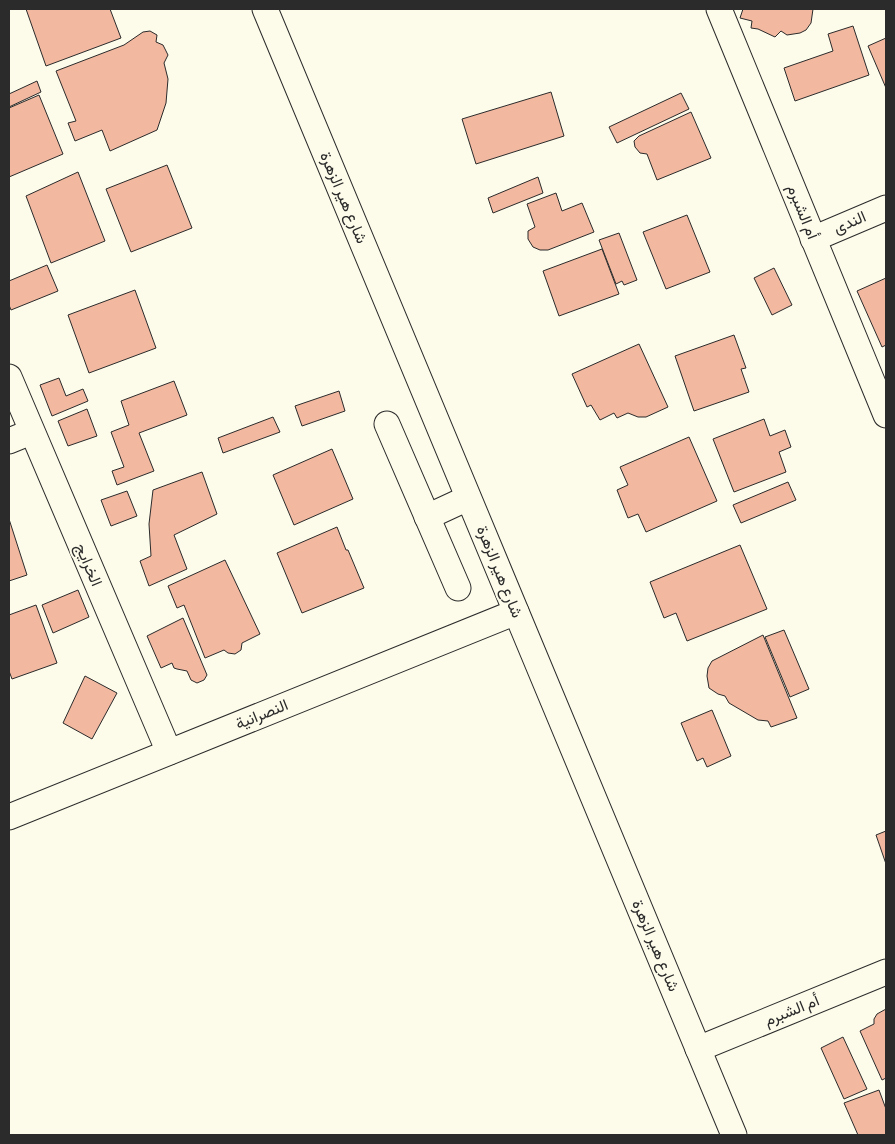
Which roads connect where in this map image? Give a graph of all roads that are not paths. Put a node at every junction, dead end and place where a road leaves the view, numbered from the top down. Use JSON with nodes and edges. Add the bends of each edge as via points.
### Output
{"nodes":[{"id":1,"x":264,"y":9,"type":"edge"},
{"id":2,"x":719,"y":9,"type":"edge"},
{"id":3,"x":886,"y":208,"type":"edge"},
{"id":4,"x":813,"y":239,"type":"junction"},
{"id":5,"x":9,"y":377,"type":"edge"},
{"id":6,"x":886,"y":415,"type":"edge"},
{"id":7,"x":387,"y":424,"type":"dead end"},
{"id":8,"x":31,"y":432,"type":"junction"},
{"id":9,"x":9,"y":441,"type":"edge"},
{"id":10,"x":468,"y":498,"type":"junction"},
{"id":11,"x":427,"y":517,"type":"junction"},
{"id":12,"x":458,"y":588,"type":"dead end"},
{"id":13,"x":516,"y":612,"type":"junction"},
{"id":14,"x":169,"y":752,"type":"junction"},
{"id":15,"x":9,"y":817,"type":"edge"},
{"id":16,"x":886,"y":972,"type":"edge"},
{"id":17,"x":698,"y":1049,"type":"junction"},
{"id":18,"x":734,"y":1135,"type":"edge"}],
"edges":[{"from":1,"to":10,"type":"street","name":"شارع هير الزهرة"},
{"from":2,"to":4,"type":"street","name":"أم الشبرم"},
{"from":3,"to":4,"type":"street","name":"الندى"},
{"from":4,"to":6,"type":"street","name":"أم الشبرم"},
{"from":5,"to":8,"type":"street","name":"الخرايج"},
{"from":7,"to":11,"type":"street"},
{"from":8,"to":9,"type":"street"},
{"from":8,"to":14,"type":"street","name":"الخرايج"},
{"from":10,"to":11,"type":"street"},
{"from":10,"to":13,"type":"street","name":"شارع هير الزهرة"},
{"from":11,"to":12,"type":"street"},
{"from":13,"to":14,"type":"street","name":"النصرانية"},
{"from":13,"to":17,"type":"street","name":"شارع هير الزهرة"},
{"from":14,"to":15,"type":"street","name":"النصرانية"},
{"from":16,"to":17,"type":"street","name":"أم الشبرم"},
{"from":17,"to":18,"type":"street","name":"شارع هير الزهرة"}]}
